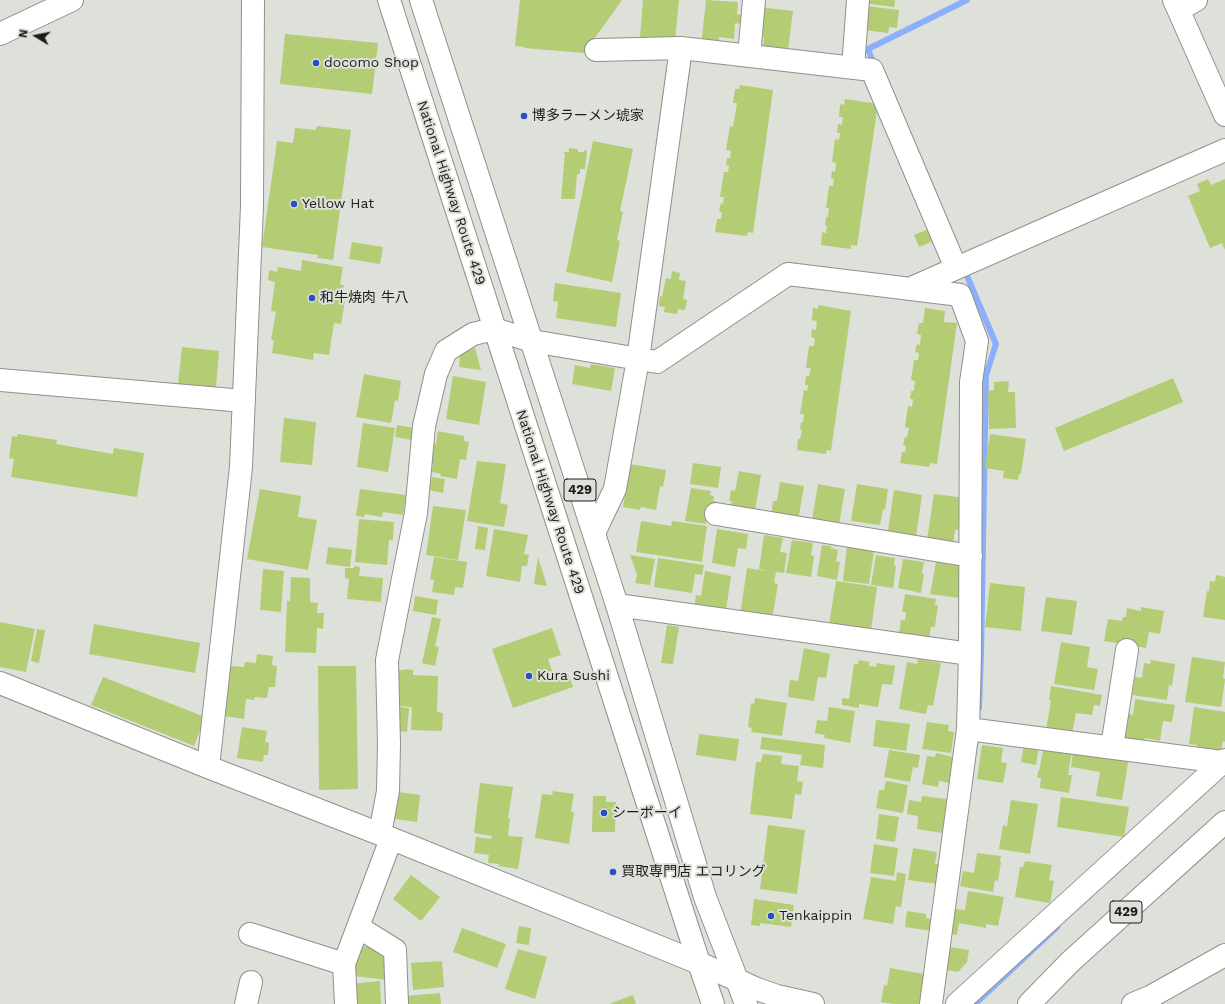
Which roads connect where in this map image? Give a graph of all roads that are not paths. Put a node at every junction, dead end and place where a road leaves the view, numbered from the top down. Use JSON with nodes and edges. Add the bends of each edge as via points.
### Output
{"nodes":[{"id":1,"x":72,"y":0,"type":"edge"},
{"id":2,"x":252,"y":0,"type":"edge"},
{"id":3,"x":389,"y":0,"type":"edge"},
{"id":4,"x":421,"y":0,"type":"edge"},
{"id":5,"x":754,"y":0,"type":"edge"},
{"id":6,"x":858,"y":0,"type":"edge"},
{"id":7,"x":1183,"y":3,"type":"edge"},
{"id":8,"x":0,"y":34,"type":"edge"},
{"id":9,"x":681,"y":48,"type":"junction"},
{"id":10,"x":596,"y":50,"type":"dead end"},
{"id":11,"x":749,"y":56,"type":"junction"},
{"id":12,"x":853,"y":68,"type":"junction"},
{"id":13,"x":1225,"y":114,"type":"edge"},
{"id":14,"x":1225,"y":150,"type":"edge"},
{"id":15,"x":960,"y":266,"type":"junction"},
{"id":16,"x":909,"y":289,"type":"junction"},
{"id":17,"x":494,"y":329,"type":"junction"},
{"id":18,"x":532,"y":342,"type":"junction"},
{"id":19,"x":638,"y":359,"type":"junction"},
{"id":20,"x":0,"y":380,"type":"edge"},
{"id":21,"x":244,"y":401,"type":"junction"},
{"id":22,"x":716,"y":514,"type":"dead end"},
{"id":23,"x":594,"y":533,"type":"junction"},
{"id":24,"x":971,"y":556,"type":"junction"},
{"id":25,"x":617,"y":605,"type":"junction"},
{"id":26,"x":1127,"y":650,"type":"dead end"},
{"id":27,"x":970,"y":654,"type":"junction"},
{"id":28,"x":0,"y":683,"type":"edge"},
{"id":29,"x":974,"y":730,"type":"junction"},
{"id":30,"x":1112,"y":747,"type":"junction"},
{"id":31,"x":1224,"y":761,"type":"edge"},
{"id":32,"x":208,"y":767,"type":"junction"},
{"id":33,"x":1225,"y":822,"type":"edge"},
{"id":34,"x":386,"y":836,"type":"junction"},
{"id":35,"x":358,"y":927,"type":"junction"},
{"id":36,"x":250,"y":934,"type":"dead end"},
{"id":37,"x":1225,"y":955,"type":"edge"},
{"id":38,"x":699,"y":963,"type":"junction"},
{"id":39,"x":344,"y":964,"type":"junction"},
{"id":40,"x":737,"y":980,"type":"junction"},
{"id":41,"x":250,"y":982,"type":"dead end"},
{"id":42,"x":1031,"y":1003,"type":"edge"},
{"id":43,"x":246,"y":1004,"type":"edge"},
{"id":44,"x":346,"y":1004,"type":"edge"},
{"id":45,"x":397,"y":1004,"type":"edge"},
{"id":46,"x":713,"y":1004,"type":"edge"},
{"id":47,"x":746,"y":1004,"type":"edge"},
{"id":48,"x":813,"y":1004,"type":"edge"},
{"id":49,"x":931,"y":1004,"type":"edge"},
{"id":50,"x":957,"y":1004,"type":"edge"},
{"id":51,"x":1133,"y":1004,"type":"edge"}],
"edges":[{"from":1,"to":8,"type":"main road"},
{"from":2,"to":21,"type":"main road","via":[[252,206]]},
{"from":3,"to":17,"type":"main road","name":"National Highway Route 429","number":"429"},
{"from":4,"to":18,"type":"main road","number":"429"},
{"from":5,"to":11,"type":"main road"},
{"from":6,"to":12,"type":"main road"},
{"from":7,"to":13,"type":"main road"},
{"from":9,"to":10,"type":"main road"},
{"from":9,"to":11,"type":"main road"},
{"from":9,"to":19,"type":"main road"},
{"from":11,"to":12,"type":"main road"},
{"from":12,"to":15,"type":"main road","via":[[872,70]]},
{"from":14,"to":15,"type":"main road"},
{"from":15,"to":16,"type":"main road"},
{"from":16,"to":19,"type":"main road","via":[[788,274],[657,362]]},
{"from":16,"to":24,"type":"main road","via":[[960,295],[977,341],[971,382]]},
{"from":17,"to":18,"type":"main road"},
{"from":17,"to":34,"type":"main road","via":[[473,334],[446,351],[436,374],[424,426],[416,513],[387,660],[389,744]]},
{"from":17,"to":38,"type":"main road","name":"National Highway Route 429","number":"429"},
{"from":18,"to":19,"type":"main road"},
{"from":18,"to":23,"type":"main road","number":"429"},
{"from":19,"to":23,"type":"main road","via":[[615,490]]},
{"from":20,"to":21,"type":"main road"},
{"from":21,"to":32,"type":"main road","via":[[241,467]]},
{"from":22,"to":24,"type":"main road"},
{"from":23,"to":25,"type":"main road","number":"429"},
{"from":24,"to":27,"type":"main road"},
{"from":25,"to":27,"type":"main road"},
{"from":25,"to":40,"type":"main road","number":"429","via":[[705,897]]},
{"from":26,"to":30,"type":"main road"},
{"from":27,"to":29,"type":"main road"},
{"from":28,"to":32,"type":"main road"},
{"from":29,"to":30,"type":"main road"},
{"from":29,"to":49,"type":"main road"},
{"from":30,"to":31,"type":"main road"},
{"from":31,"to":50,"type":"main road"},
{"from":32,"to":34,"type":"main road"},
{"from":33,"to":42,"type":"main road","number":"429","via":[[1070,962]]},
{"from":34,"to":35,"type":"main road"},
{"from":34,"to":38,"type":"main road"},
{"from":35,"to":39,"type":"main road"},
{"from":35,"to":45,"type":"main road","via":[[395,950]]},
{"from":36,"to":39,"type":"main road"},
{"from":37,"to":51,"type":"main road"},
{"from":38,"to":40,"type":"main road"},
{"from":38,"to":46,"type":"main road","name":"National Highway Route 429"},
{"from":39,"to":44,"type":"main road"},
{"from":40,"to":47,"type":"main road"},
{"from":40,"to":48,"type":"main road","via":[[777,996]]},
{"from":41,"to":43,"type":"main road"}]}
